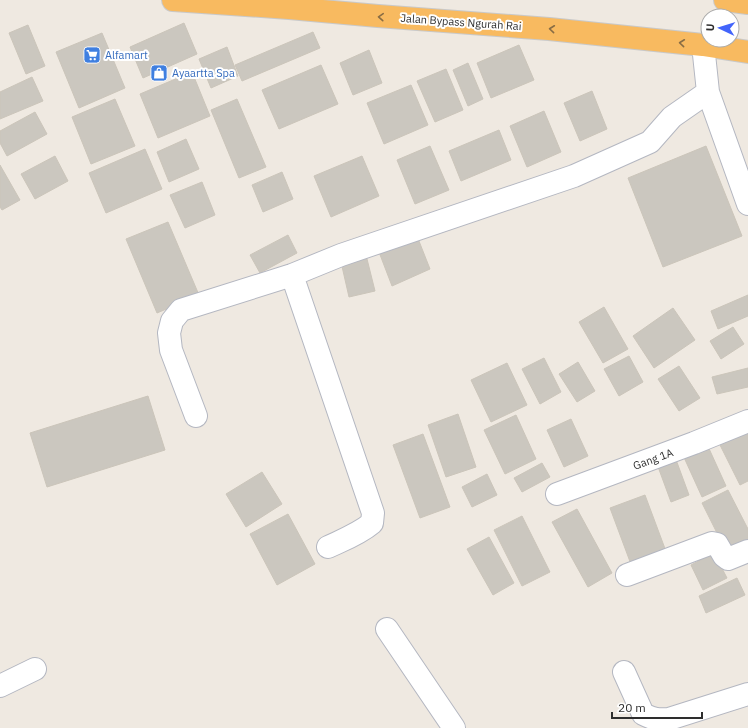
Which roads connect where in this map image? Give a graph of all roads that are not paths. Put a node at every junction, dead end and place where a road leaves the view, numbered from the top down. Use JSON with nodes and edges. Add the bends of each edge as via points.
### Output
{"nodes":[{"id":1,"x":173,"y":0,"type":"edge"},
{"id":2,"x":725,"y":0,"type":"edge"},
{"id":3,"x":748,"y":3,"type":"edge"},
{"id":4,"x":700,"y":45,"type":"edge"},
{"id":5,"x":703,"y":48,"type":"edge"},
{"id":6,"x":722,"y":48,"type":"edge"},
{"id":7,"x":748,"y":52,"type":"edge"},
{"id":8,"x":708,"y":92,"type":"junction"},
{"id":9,"x":748,"y":204,"type":"edge"},
{"id":10,"x":292,"y":275,"type":"junction"},
{"id":11,"x":196,"y":416,"type":"dead end"},
{"id":12,"x":748,"y":421,"type":"edge"},
{"id":13,"x":557,"y":494,"type":"dead end"},
{"id":14,"x":328,"y":547,"type":"dead end"},
{"id":15,"x":748,"y":551,"type":"edge"},
{"id":16,"x":627,"y":575,"type":"dead end"},
{"id":17,"x":387,"y":629,"type":"dead end"},
{"id":18,"x":35,"y":669,"type":"dead end"},
{"id":19,"x":624,"y":672,"type":"dead end"},
{"id":20,"x":0,"y":686,"type":"edge"},
{"id":21,"x":748,"y":694,"type":"edge"},
{"id":22,"x":454,"y":728,"type":"edge"}],
"edges":[{"from":4,"to":1,"type":"highway","name":"Jalan Bypass Ngurah Rai","one_way":true,"via":[[549,29]]},
{"from":2,"to":3,"type":"highway"},
{"from":5,"to":8,"type":"street"},
{"from":6,"to":7,"type":"highway","name":"Jalan Bypass Ngurah Rai"},
{"from":8,"to":9,"type":"street"},
{"from":8,"to":10,"type":"street","via":[[672,117],[650,142],[574,176],[340,255]]},
{"from":10,"to":11,"type":"street","via":[[181,310],[172,321],[169,333],[170,350]]},
{"from":10,"to":14,"type":"street","via":[[373,513],[372,523]]},
{"from":12,"to":13,"type":"street","name":"Gang 1A"},
{"from":15,"to":16,"type":"street","via":[[728,559],[717,544],[712,543]]},
{"from":17,"to":22,"type":"street"},
{"from":18,"to":20,"type":"street"},
{"from":19,"to":21,"type":"street","via":[[643,714],[657,720],[669,719]]}]}
